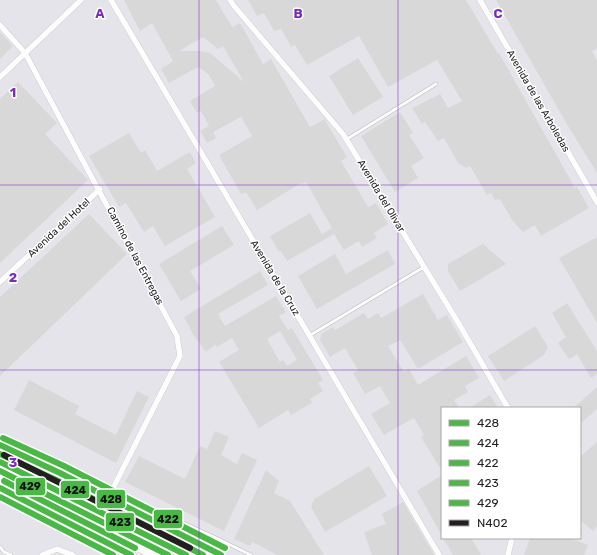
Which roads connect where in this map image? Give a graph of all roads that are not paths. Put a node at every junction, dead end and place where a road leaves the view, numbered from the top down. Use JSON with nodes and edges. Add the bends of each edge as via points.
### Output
{"nodes":[{"id":1,"x":80,"y":0,"type":"edge"},
{"id":2,"x":111,"y":0,"type":"edge"},
{"id":3,"x":230,"y":0,"type":"edge"},
{"id":4,"x":480,"y":0,"type":"edge"},
{"id":5,"x":0,"y":25,"type":"edge"},
{"id":6,"x":26,"y":53,"type":"junction"},
{"id":7,"x":0,"y":77,"type":"edge"},
{"id":8,"x":436,"y":84,"type":"dead end"},
{"id":9,"x":347,"y":139,"type":"junction"},
{"id":10,"x":100,"y":190,"type":"junction"},
{"id":11,"x":597,"y":202,"type":"edge"},
{"id":12,"x":424,"y":267,"type":"junction"},
{"id":13,"x":0,"y":282,"type":"edge"},
{"id":14,"x":309,"y":336,"type":"junction"},
{"id":15,"x":507,"y":407,"type":"edge"},
{"id":16,"x":0,"y":445,"type":"edge"},
{"id":17,"x":0,"y":462,"type":"edge"},
{"id":18,"x":0,"y":477,"type":"edge"},
{"id":19,"x":0,"y":488,"type":"edge"},
{"id":20,"x":0,"y":496,"type":"edge"},
{"id":21,"x":108,"y":498,"type":"junction"},
{"id":22,"x":121,"y":504,"type":"junction"},
{"id":23,"x":512,"y":539,"type":"edge"},
{"id":24,"x":0,"y":547,"type":"edge"},
{"id":25,"x":11,"y":555,"type":"edge"},
{"id":26,"x":42,"y":555,"type":"edge"},
{"id":27,"x":73,"y":555,"type":"edge"},
{"id":28,"x":114,"y":555,"type":"edge"},
{"id":29,"x":131,"y":555,"type":"edge"},
{"id":30,"x":154,"y":555,"type":"edge"},
{"id":31,"x":186,"y":555,"type":"edge"},
{"id":32,"x":221,"y":555,"type":"edge"},
{"id":33,"x":251,"y":555,"type":"edge"},
{"id":34,"x":439,"y":555,"type":"edge"},
{"id":35,"x":508,"y":555,"type":"edge"}],
"edges":[{"from":1,"to":6,"type":"street"},
{"from":2,"to":14,"type":"street","name":"Avenida de la Cruz"},
{"from":3,"to":9,"type":"street","name":"Avenida del Olivar"},
{"from":4,"to":11,"type":"street","name":"Avenida de las Arboledas"},
{"from":5,"to":6,"type":"street","name":"Camino de las Entregas"},
{"from":6,"to":7,"type":"street"},
{"from":6,"to":10,"type":"street","name":"Camino de las Entregas"},
{"from":8,"to":9,"type":"lane"},
{"from":9,"to":12,"type":"street","name":"Avenida del Olivar"},
{"from":10,"to":13,"type":"street","name":"Avenida del Hotel"},
{"from":10,"to":21,"type":"street","name":"Camino de las Entregas","via":[[177,336],[180,356]]},
{"from":12,"to":14,"type":"lane"},
{"from":12,"to":15,"type":"street","name":"Avenida del Olivar"},
{"from":14,"to":34,"type":"street","name":"Avenida de la Cruz"},
{"from":16,"to":21,"type":"street"},
{"from":17,"to":31,"type":"highway"},
{"from":18,"to":30,"type":"highway"},
{"from":19,"to":29,"type":"highway"},
{"from":20,"to":28,"type":"street"},
{"from":21,"to":22,"type":"street"},
{"from":22,"to":32,"type":"street"},
{"from":22,"to":33,"type":"lane","via":[[131,499]]},
{"from":23,"to":35,"type":"street"},
{"from":24,"to":25,"type":"lane"},
{"from":26,"to":27,"type":"street","via":[[57,548]]}]}
